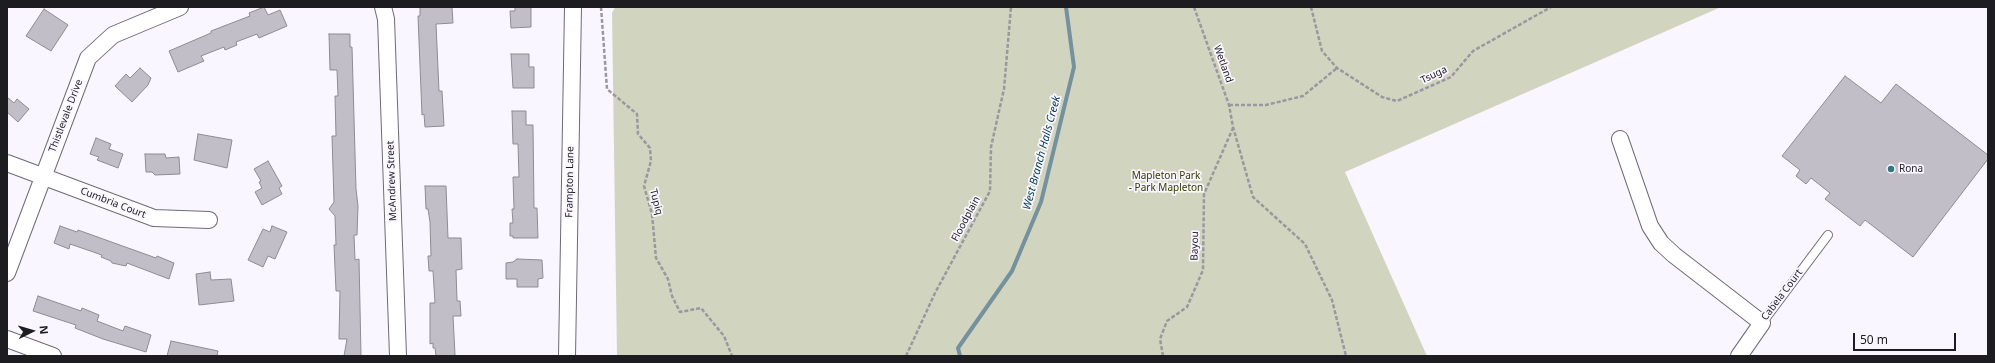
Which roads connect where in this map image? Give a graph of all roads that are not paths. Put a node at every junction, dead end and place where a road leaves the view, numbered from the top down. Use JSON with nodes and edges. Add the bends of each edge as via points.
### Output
{"nodes":[{"id":1,"x":180,"y":7,"type":"edge"},
{"id":2,"x":383,"y":7,"type":"edge"},
{"id":3,"x":574,"y":7,"type":"edge"},
{"id":4,"x":1620,"y":139,"type":"dead end"},
{"id":5,"x":7,"y":163,"type":"edge"},
{"id":6,"x":43,"y":176,"type":"junction"},
{"id":7,"x":209,"y":220,"type":"dead end"},
{"id":8,"x":1828,"y":235,"type":"dead end"},
{"id":9,"x":7,"y":273,"type":"edge"},
{"id":10,"x":1762,"y":323,"type":"junction"},
{"id":11,"x":7,"y":339,"type":"edge"},
{"id":12,"x":53,"y":356,"type":"edge"},
{"id":13,"x":398,"y":356,"type":"edge"},
{"id":14,"x":567,"y":356,"type":"edge"},
{"id":15,"x":1739,"y":356,"type":"edge"}],
"edges":[{"from":1,"to":6,"type":"street","name":"Thistlevale Drive","via":[[113,35],[88,58]]},
{"from":2,"to":13,"type":"street","name":"McAndrew Street","via":[[386,19]]},
{"from":3,"to":14,"type":"street","name":"Frampton Lane"},
{"from":4,"to":10,"type":"street","via":[[1650,226],[1661,243]]},
{"from":5,"to":6,"type":"street","name":"Cumbria Court"},
{"from":6,"to":7,"type":"street","name":"Cumbria Court","via":[[154,218]]},
{"from":6,"to":9,"type":"street","name":"Thistlevale Drive"},
{"from":8,"to":10,"type":"lane","name":"Cabela Court"},
{"from":10,"to":15,"type":"street","name":"Cabela Court"},
{"from":11,"to":12,"type":"street"}]}
